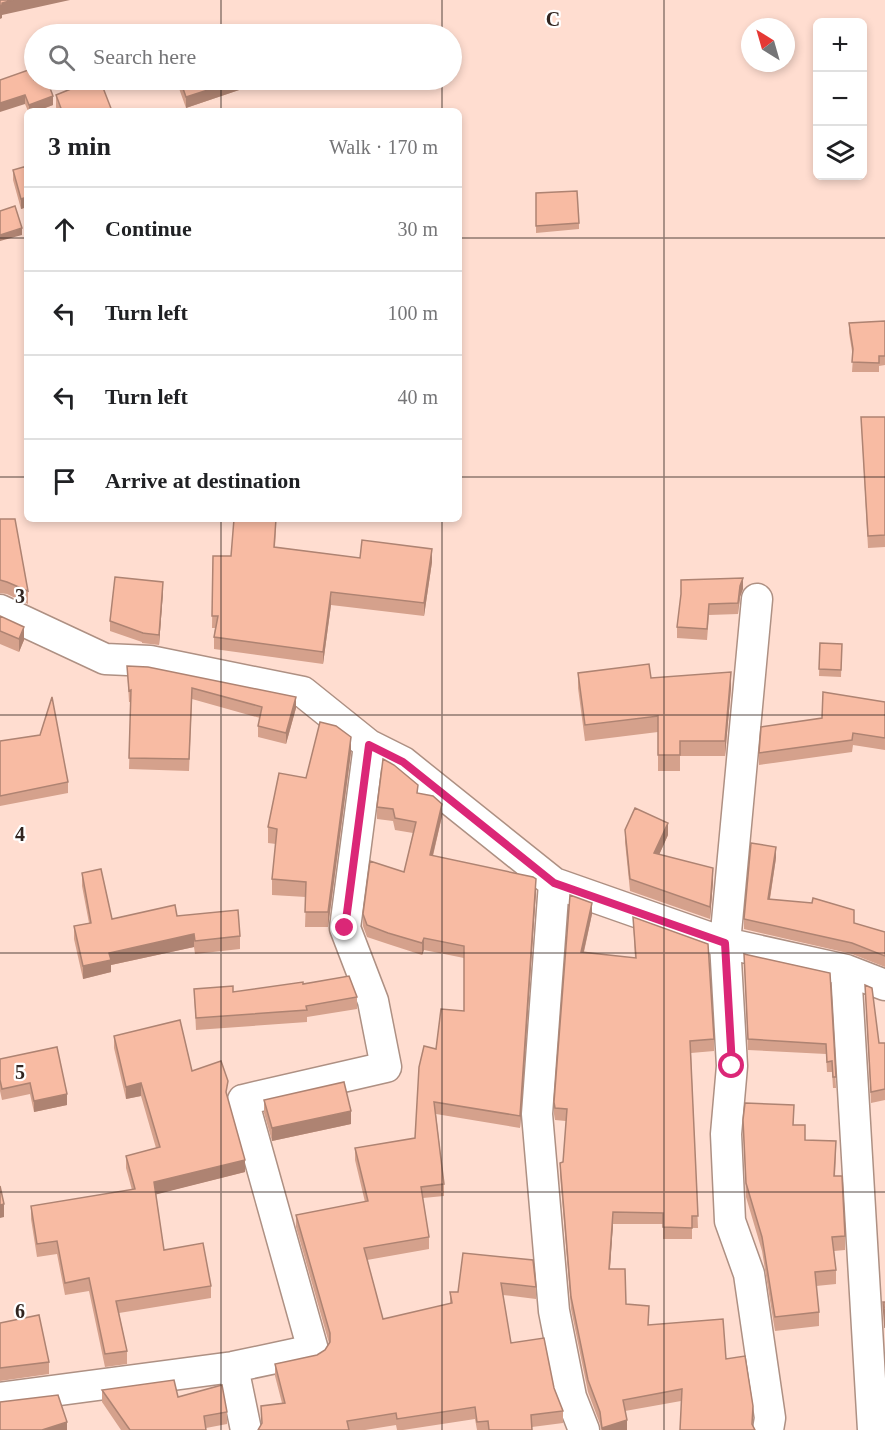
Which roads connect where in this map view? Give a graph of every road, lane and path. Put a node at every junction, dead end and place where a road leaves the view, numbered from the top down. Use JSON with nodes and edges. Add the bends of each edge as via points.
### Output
{"nodes":[{"id":1,"x":757,"y":599,"type":"dead end"},
{"id":2,"x":0,"y":610,"type":"edge"},
{"id":3,"x":369,"y":745,"type":"junction"},
{"id":4,"x":554,"y":883,"type":"junction"},
{"id":5,"x":725,"y":943,"type":"junction"},
{"id":6,"x":846,"y":970,"type":"junction"},
{"id":7,"x":885,"y":985,"type":"edge"},
{"id":8,"x":233,"y":1366,"type":"junction"},
{"id":9,"x":0,"y":1398,"type":"edge"},
{"id":10,"x":246,"y":1430,"type":"edge"},
{"id":11,"x":584,"y":1430,"type":"edge"},
{"id":12,"x":768,"y":1430,"type":"edge"},
{"id":13,"x":873,"y":1430,"type":"edge"}],
"edges":[{"from":1,"to":5,"type":"street"},
{"from":2,"to":3,"type":"street","via":[[105,659],[150,660],[303,692]]},
{"from":3,"to":4,"type":"street","via":[[403,762]]},
{"from":3,"to":8,"type":"street","via":[[345,928],[373,1001],[386,1067],[243,1100],[313,1350]]},
{"from":4,"to":5,"type":"street"},
{"from":4,"to":11,"type":"street","via":[[537,1114],[554,1311],[571,1396]]},
{"from":5,"to":6,"type":"street"},
{"from":5,"to":12,"type":"street","via":[[732,1066],[726,1134],[730,1221],[749,1274],[770,1418]]},
{"from":6,"to":7,"type":"street"},
{"from":6,"to":13,"type":"street"},
{"from":8,"to":9,"type":"street"},
{"from":8,"to":10,"type":"street"}]}
